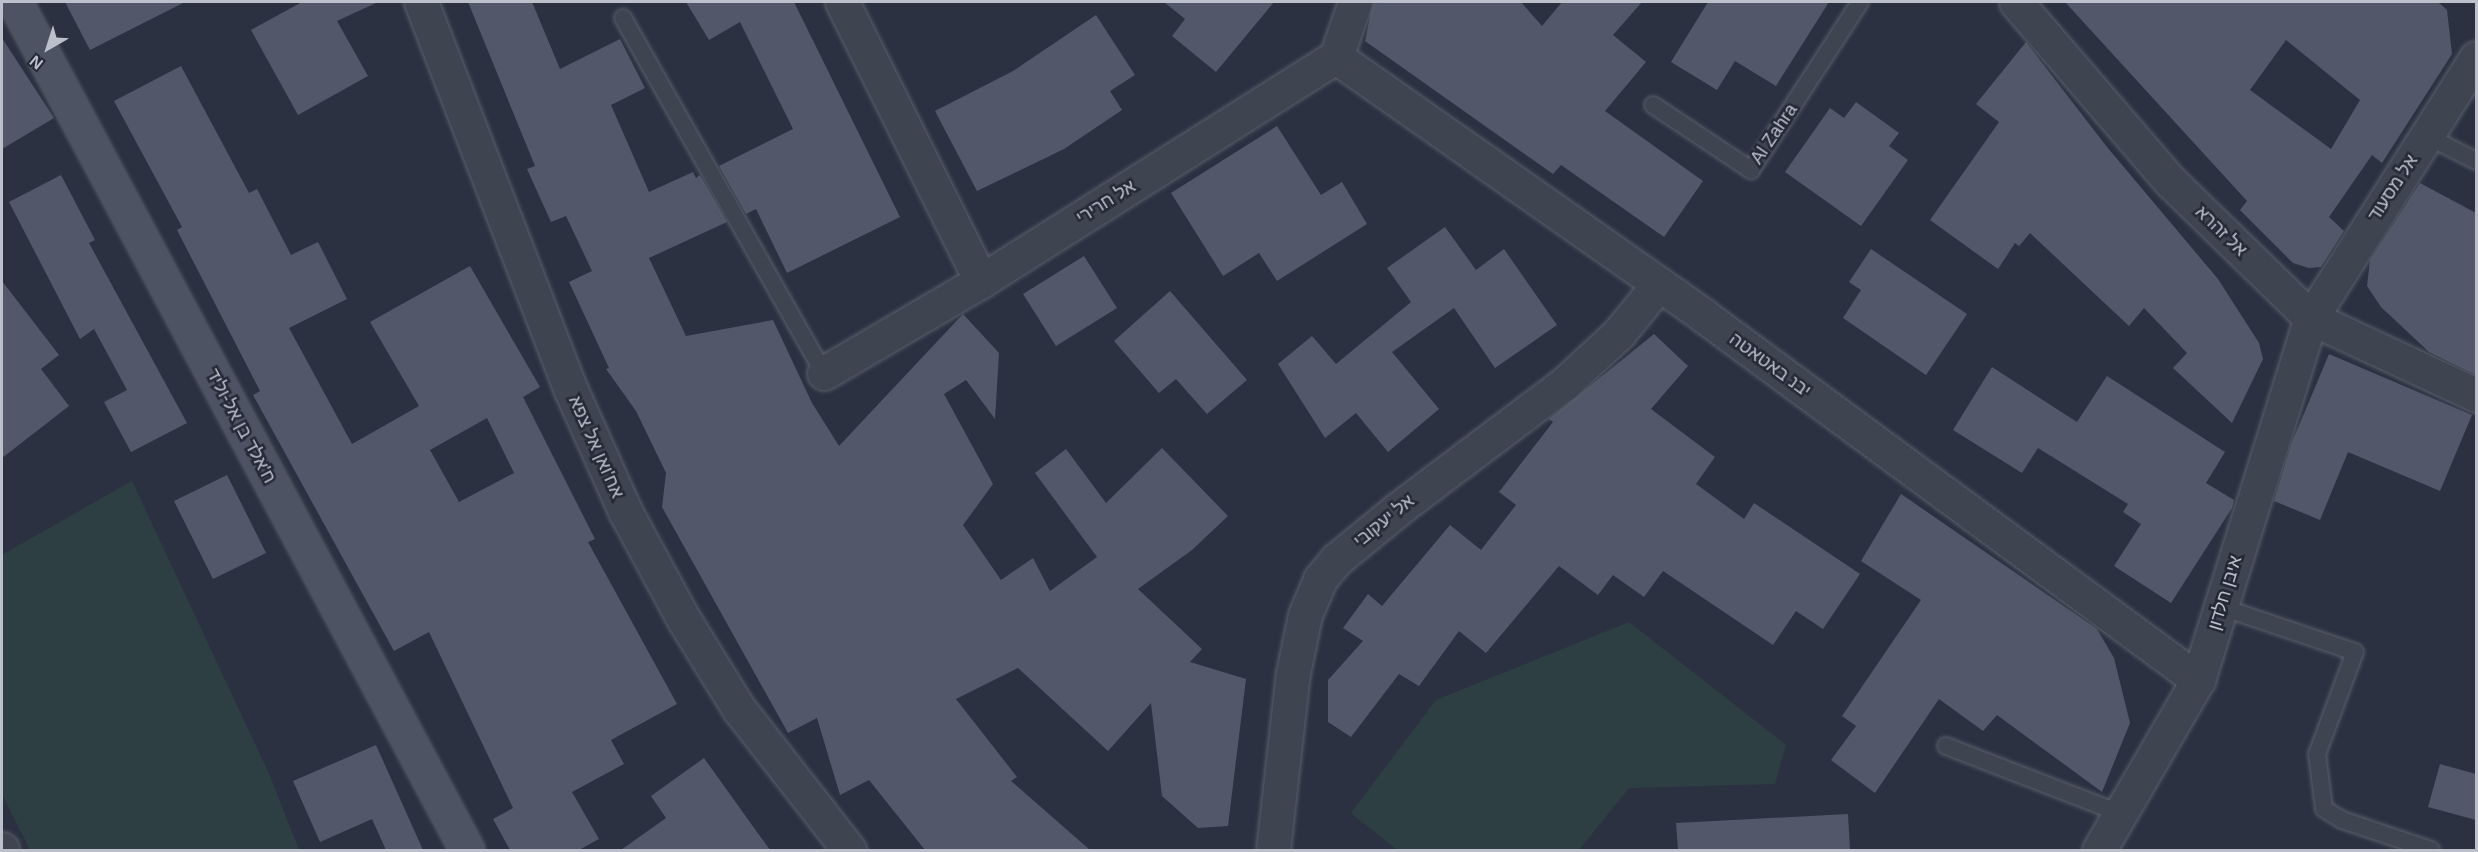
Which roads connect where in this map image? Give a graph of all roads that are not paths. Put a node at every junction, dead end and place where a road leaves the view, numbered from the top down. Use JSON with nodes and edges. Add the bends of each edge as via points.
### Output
{"nodes":[{"id":1,"x":15,"y":2,"type":"edge"},
{"id":2,"x":421,"y":2,"type":"edge"},
{"id":3,"x":842,"y":2,"type":"edge"},
{"id":4,"x":1355,"y":2,"type":"edge"},
{"id":5,"x":1860,"y":2,"type":"edge"},
{"id":6,"x":2016,"y":2,"type":"edge"},
{"id":7,"x":623,"y":18,"type":"dead end"},
{"id":8,"x":1336,"y":57,"type":"junction"},
{"id":9,"x":2476,"y":58,"type":"edge"},
{"id":10,"x":1653,"y":105,"type":"dead end"},
{"id":11,"x":2427,"y":136,"type":"junction"},
{"id":12,"x":2476,"y":161,"type":"edge"},
{"id":13,"x":981,"y":281,"type":"junction"},
{"id":14,"x":1659,"y":284,"type":"junction"},
{"id":15,"x":2311,"y":318,"type":"junction"},
{"id":16,"x":824,"y":373,"type":"joint"},
{"id":17,"x":2476,"y":395,"type":"edge"},
{"id":18,"x":2221,"y":607,"type":"junction"},
{"id":19,"x":2198,"y":680,"type":"junction"},
{"id":20,"x":1946,"y":746,"type":"dead end"},
{"id":21,"x":2120,"y":813,"type":"junction"},
{"id":22,"x":467,"y":850,"type":"edge"},
{"id":23,"x":849,"y":850,"type":"edge"},
{"id":24,"x":1274,"y":850,"type":"edge"},
{"id":25,"x":2099,"y":850,"type":"edge"},
{"id":26,"x":2431,"y":850,"type":"edge"}],
"edges":[{"from":1,"to":22,"type":"street","name":"ח'אלד בן אל-וליד"},
{"from":2,"to":23,"type":"street","name":"אח'ואן אל צפא","via":[[570,388],[625,511],[684,620],[739,709]]},
{"from":3,"to":13,"type":"street"},
{"from":4,"to":8,"type":"street"},
{"from":5,"to":10,"type":"lane","name":"Al Zahra","via":[[1751,170]]},
{"from":6,"to":15,"type":"street","name":"אל זהרא","via":[[2170,182]]},
{"from":7,"to":16,"type":"lane"},
{"from":8,"to":13,"type":"street","name":"אל חרירי"},
{"from":8,"to":14,"type":"street","name":"יבנ באטאטה"},
{"from":9,"to":11,"type":"street","name":"אל מסעוד"},
{"from":11,"to":12,"type":"lane"},
{"from":11,"to":15,"type":"street","name":"אל מסעוד"},
{"from":13,"to":16,"type":"street","name":"אל חרירי"},
{"from":14,"to":19,"type":"street","name":"יבנ באטאטה"},
{"from":14,"to":24,"type":"street","name":"אל יעקובי","via":[[1619,333],[1564,384],[1398,509],[1337,559],[1320,579],[1305,615],[1293,673]]},
{"from":15,"to":17,"type":"street","name":"אל זהרא"},
{"from":15,"to":18,"type":"street","name":"איבן חלדון"},
{"from":18,"to":19,"type":"street","name":"איבן חלדון"},
{"from":18,"to":26,"type":"lane","via":[[2355,652],[2317,754],[2324,809],[2342,820]]},
{"from":19,"to":21,"type":"street","name":"איבן חלדון"},
{"from":20,"to":21,"type":"lane"},
{"from":21,"to":25,"type":"street","name":"איבן חלדון"}]}
